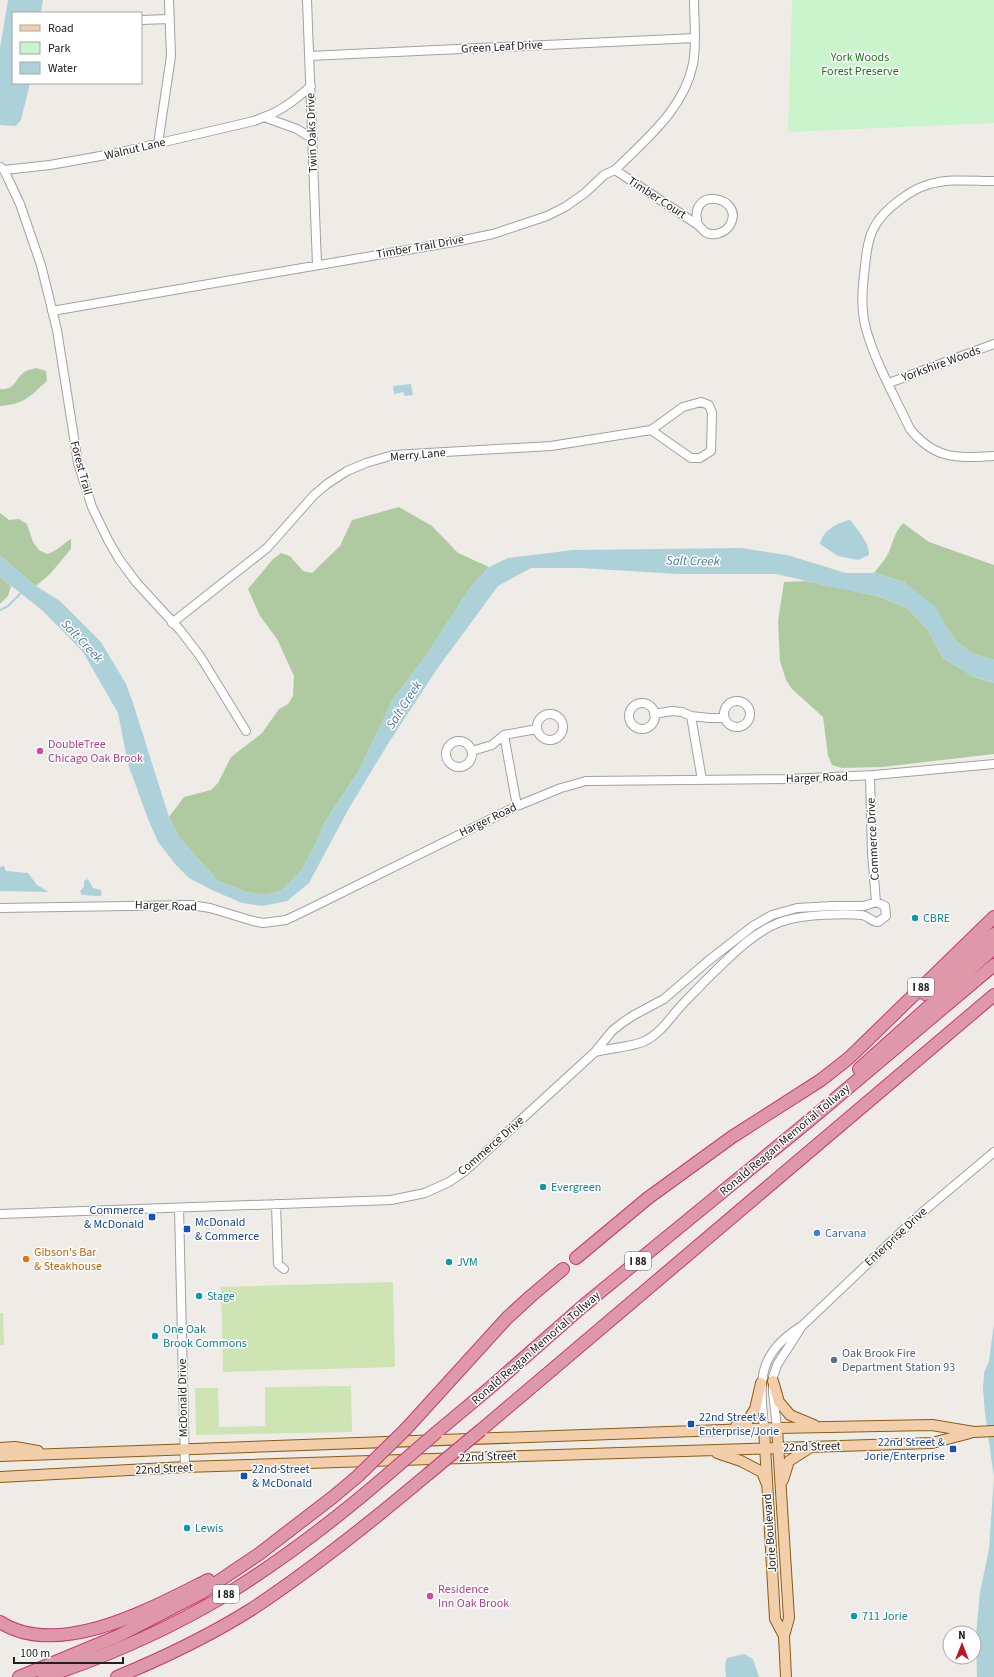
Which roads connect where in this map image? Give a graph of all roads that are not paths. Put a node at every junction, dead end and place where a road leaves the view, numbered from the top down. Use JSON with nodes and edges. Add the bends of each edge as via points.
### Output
{"nodes":[{"id":1,"x":169,"y":0,"type":"edge"},
{"id":2,"x":307,"y":0,"type":"edge"},
{"id":3,"x":694,"y":0,"type":"edge"},
{"id":4,"x":170,"y":19,"type":"junction"},
{"id":5,"x":142,"y":20,"type":"edge"},
{"id":6,"x":695,"y":38,"type":"junction"},
{"id":7,"x":310,"y":56,"type":"junction"},
{"id":8,"x":311,"y":86,"type":"junction"},
{"id":9,"x":264,"y":117,"type":"junction"},
{"id":10,"x":312,"y":139,"type":"junction"},
{"id":11,"x":158,"y":144,"type":"junction"},
{"id":12,"x":2,"y":168,"type":"edge"},
{"id":13,"x":615,"y":170,"type":"junction"},
{"id":14,"x":994,"y":181,"type":"edge"},
{"id":15,"x":698,"y":225,"type":"junction"},
{"id":16,"x":317,"y":265,"type":"junction"},
{"id":17,"x":52,"y":311,"type":"junction"},
{"id":18,"x":994,"y":344,"type":"edge"},
{"id":19,"x":888,"y":383,"type":"junction"},
{"id":20,"x":651,"y":430,"type":"junction"},
{"id":21,"x":994,"y":456,"type":"edge"},
{"id":22,"x":172,"y":623,"type":"junction"},
{"id":23,"x":654,"y":714,"type":"dead end"},
{"id":24,"x":691,"y":716,"type":"junction"},
{"id":25,"x":724,"y":718,"type":"dead end"},
{"id":26,"x":537,"y":730,"type":"dead end"},
{"id":27,"x":246,"y":731,"type":"dead end"},
{"id":28,"x":504,"y":735,"type":"junction"},
{"id":29,"x":472,"y":752,"type":"dead end"},
{"id":30,"x":994,"y":764,"type":"edge"},
{"id":31,"x":870,"y":776,"type":"junction"},
{"id":32,"x":702,"y":780,"type":"junction"},
{"id":33,"x":517,"y":806,"type":"junction"},
{"id":34,"x":876,"y":902,"type":"junction"},
{"id":35,"x":0,"y":908,"type":"edge"},
{"id":36,"x":994,"y":917,"type":"edge"},
{"id":37,"x":994,"y":934,"type":"edge"},
{"id":38,"x":994,"y":948,"type":"edge"},
{"id":39,"x":994,"y":965,"type":"edge"},
{"id":40,"x":994,"y":996,"type":"edge"},
{"id":41,"x":595,"y":1052,"type":"junction"},
{"id":42,"x":849,"y":1058,"type":"junction"},
{"id":43,"x":842,"y":1093,"type":"junction"},
{"id":44,"x":994,"y":1152,"type":"edge"},
{"id":45,"x":276,"y":1204,"type":"junction"},
{"id":46,"x":179,"y":1208,"type":"junction"},
{"id":47,"x":0,"y":1214,"type":"edge"},
{"id":48,"x":576,"y":1258,"type":"dead end"},
{"id":49,"x":284,"y":1268,"type":"dead end"},
{"id":50,"x":563,"y":1270,"type":"dead end"},
{"id":51,"x":802,"y":1326,"type":"junction"},
{"id":52,"x":773,"y":1381,"type":"junction"},
{"id":53,"x":761,"y":1383,"type":"junction"},
{"id":54,"x":820,"y":1427,"type":"junction"},
{"id":55,"x":764,"y":1428,"type":"junction"},
{"id":56,"x":777,"y":1428,"type":"junction"},
{"id":57,"x":727,"y":1430,"type":"junction"},
{"id":58,"x":994,"y":1431,"type":"edge"},
{"id":59,"x":974,"y":1432,"type":"junction"},
{"id":60,"x":812,"y":1447,"type":"junction"},
{"id":61,"x":0,"y":1448,"type":"edge"},
{"id":62,"x":778,"y":1448,"type":"junction"},
{"id":63,"x":765,"y":1449,"type":"junction"},
{"id":64,"x":184,"y":1450,"type":"junction"},
{"id":65,"x":709,"y":1450,"type":"junction"},
{"id":66,"x":45,"y":1454,"type":"junction"},
{"id":67,"x":0,"y":1456,"type":"edge"},
{"id":68,"x":185,"y":1467,"type":"junction"},
{"id":69,"x":0,"y":1477,"type":"edge"},
{"id":70,"x":781,"y":1484,"type":"junction"},
{"id":71,"x":767,"y":1486,"type":"junction"},
{"id":72,"x":292,"y":1528,"type":"junction"},
{"id":73,"x":0,"y":1622,"type":"edge"},
{"id":74,"x":784,"y":1636,"type":"junction"},
{"id":75,"x":19,"y":1677,"type":"edge"},
{"id":76,"x":44,"y":1677,"type":"edge"},
{"id":77,"x":117,"y":1677,"type":"edge"},
{"id":78,"x":786,"y":1677,"type":"edge"}],
"edges":[{"from":1,"to":4,"type":"street"},
{"from":2,"to":7,"type":"street","name":"Twin Oaks Drive"},
{"from":3,"to":6,"type":"street","name":"Timber Trail Drive"},
{"from":4,"to":5,"type":"street"},
{"from":4,"to":11,"type":"street","via":[[171,56]]},
{"from":6,"to":7,"type":"street","name":"Green Leaf Drive"},
{"from":6,"to":13,"type":"street","name":"Timber Trail Drive","via":[[690,73],[677,104],[661,124]]},
{"from":7,"to":8,"type":"street","name":"Twin Oaks Drive"},
{"from":8,"to":9,"type":"street","name":"Walnut Lane","via":[[278,112]]},
{"from":8,"to":10,"type":"street","name":"Twin Oaks Drive"},
{"from":9,"to":10,"type":"street","via":[[297,129]]},
{"from":9,"to":11,"type":"street","name":"Walnut Lane"},
{"from":10,"to":16,"type":"street","name":"Twin Oaks Drive"},
{"from":11,"to":12,"type":"street","name":"Walnut Lane","via":[[64,163]]},
{"from":12,"to":17,"type":"street","name":"Forest Trail","via":[[20,204],[34,241]]},
{"from":13,"to":15,"type":"street","name":"Timber Court"},
{"from":13,"to":16,"type":"street","name":"Timber Trail Drive","via":[[604,175],[565,207],[517,227],[460,241]]},
{"from":14,"to":19,"type":"street","name":"Yorkshire Woods","via":[[940,182],[920,188],[890,207],[871,231],[866,249],[862,305],[866,329]]},
{"from":15,"to":15,"type":"street","name":"Timber Court","via":[[698,207],[705,200],[723,200],[730,207],[730,225],[723,232],[705,232]]},
{"from":16,"to":17,"type":"street","name":"Timber Trail Drive"},
{"from":17,"to":22,"type":"street","name":"Forest Trail","via":[[75,446],[92,507],[119,559]]},
{"from":18,"to":19,"type":"street","name":"Yorkshire Woods"},
{"from":19,"to":21,"type":"street","name":"Yorkshire Woods","via":[[910,429],[927,446],[952,457]]},
{"from":20,"to":20,"type":"street","name":"Merry Lane","via":[[691,458],[700,458],[710,451],[712,413],[709,405],[701,402],[692,404]]},
{"from":20,"to":22,"type":"street","name":"Merry Lane","via":[[551,446],[393,455],[366,463],[327,484],[267,548]]},
{"from":22,"to":27,"type":"street","name":"Forest Trail","via":[[200,656]]},
{"from":23,"to":24,"type":"street","via":[[677,711]]},
{"from":24,"to":25,"type":"street"},
{"from":24,"to":32,"type":"street"},
{"from":26,"to":28,"type":"street"},
{"from":28,"to":29,"type":"street","via":[[492,745]]},
{"from":28,"to":33,"type":"street"},
{"from":30,"to":31,"type":"street","name":"Harger Road"},
{"from":31,"to":32,"type":"street","name":"Harger Road"},
{"from":31,"to":34,"type":"street","name":"Commerce Drive"},
{"from":32,"to":33,"type":"street","name":"Harger Road","via":[[586,781]]},
{"from":33,"to":35,"type":"street","name":"Harger Road","via":[[286,920],[253,921],[191,905]]},
{"from":34,"to":41,"type":"street","name":"Commerce Drive","via":[[864,906],[797,908],[772,915],[708,960],[664,999],[622,1023]]},
{"from":34,"to":41,"type":"street","via":[[883,904],[887,912],[884,919],[878,922],[871,921],[864,915],[833,915],[788,919],[768,927],[727,961],[652,1037]]},
{"from":36,"to":42,"type":"highway","name":"Ronald Reagan Memorial Tollway","number":"I 88"},
{"from":37,"to":42,"type":"highway"},
{"from":38,"to":43,"type":"highway","via":[[859,1068]]},
{"from":39,"to":43,"type":"highway","name":"Ronald Reagan Memorial Tollway","number":"I 88"},
{"from":40,"to":77,"type":"highway","name":"Ronald Reagan Memorial Tollway","number":"I 88","bridge":true,"via":[[339,1547],[251,1609],[177,1650]]},
{"from":41,"to":45,"type":"street","name":"Commerce Drive","via":[[475,1163],[437,1188],[398,1199]]},
{"from":42,"to":48,"type":"highway","name":"Ronald Reagan Memorial Tollway","number":"I 88","via":[[820,1080],[732,1137],[648,1198]]},
{"from":43,"to":76,"type":"highway","name":"Ronald Reagan Memorial Tollway","number":"I 88","bridge":true,"via":[[583,1306],[492,1386],[312,1536],[228,1593],[191,1614],[129,1644]]},
{"from":44,"to":51,"type":"street","name":"Enterprise Drive","via":[[918,1216]]},
{"from":45,"to":46,"type":"street","name":"Commerce Drive"},
{"from":45,"to":49,"type":"street","via":[[278,1264]]},
{"from":46,"to":47,"type":"street","name":"Commerce Drive"},
{"from":46,"to":64,"type":"street","name":"McDonald Drive"},
{"from":50,"to":72,"type":"highway","number":"I 88","bridge":true,"via":[[507,1318],[406,1429],[358,1476]]},
{"from":51,"to":52,"type":"street","name":"Enterprise Drive","via":[[777,1365]]},
{"from":51,"to":53,"type":"street","name":"Enterprise Drive","via":[[788,1334],[767,1360]]},
{"from":52,"to":54,"type":"main road","via":[[779,1402],[790,1415]]},
{"from":52,"to":56,"type":"street","name":"Enterprise Drive"},
{"from":53,"to":55,"type":"street","name":"Enterprise Drive"},
{"from":53,"to":57,"type":"main road","via":[[755,1409],[747,1422]]},
{"from":54,"to":56,"type":"main road","name":"22nd Street"},
{"from":54,"to":59,"type":"main road","name":"22nd Street","via":[[932,1425]]},
{"from":55,"to":56,"type":"main road","name":"22nd Street"},
{"from":55,"to":57,"type":"main road","name":"22nd Street"},
{"from":55,"to":63,"type":"main road","name":"Jorie Boulevard"},
{"from":56,"to":62,"type":"main road","name":"Jorie Boulevard"},
{"from":57,"to":64,"type":"main road","name":"22nd Street"},
{"from":58,"to":59,"type":"main road","name":"22nd Street"},
{"from":59,"to":60,"type":"main road","name":"22nd Street","via":[[936,1442]]},
{"from":60,"to":62,"type":"main road","name":"22nd Street"},
{"from":60,"to":70,"type":"main road","via":[[789,1461]]},
{"from":61,"to":66,"type":"main road","via":[[34,1449]]},
{"from":62,"to":63,"type":"main road","name":"22nd Street"},
{"from":62,"to":70,"type":"main road","name":"Jorie Boulevard"},
{"from":63,"to":65,"type":"main road","name":"22nd Street"},
{"from":63,"to":71,"type":"main road","name":"Jorie Boulevard"},
{"from":64,"to":66,"type":"main road","name":"22nd Street"},
{"from":64,"to":68,"type":"street","name":"McDonald Drive"},
{"from":65,"to":68,"type":"main road","name":"22nd Street"},
{"from":65,"to":71,"type":"main road","via":[[741,1461],[762,1472]]},
{"from":66,"to":67,"type":"main road","name":"22nd Street"},
{"from":68,"to":69,"type":"main road","name":"22nd Street"},
{"from":70,"to":74,"type":"main road","name":"Jorie Boulevard","via":[[789,1618]]},
{"from":71,"to":74,"type":"main road","name":"Jorie Boulevard","via":[[775,1619]]},
{"from":72,"to":73,"type":"highway","via":[[212,1578],[160,1604],[93,1630],[61,1636],[40,1635],[21,1631]]},
{"from":72,"to":75,"type":"highway","number":"I 88","via":[[223,1579],[160,1615],[118,1636]]},
{"from":74,"to":78,"type":"main road","name":"Jorie Boulevard"}]}
